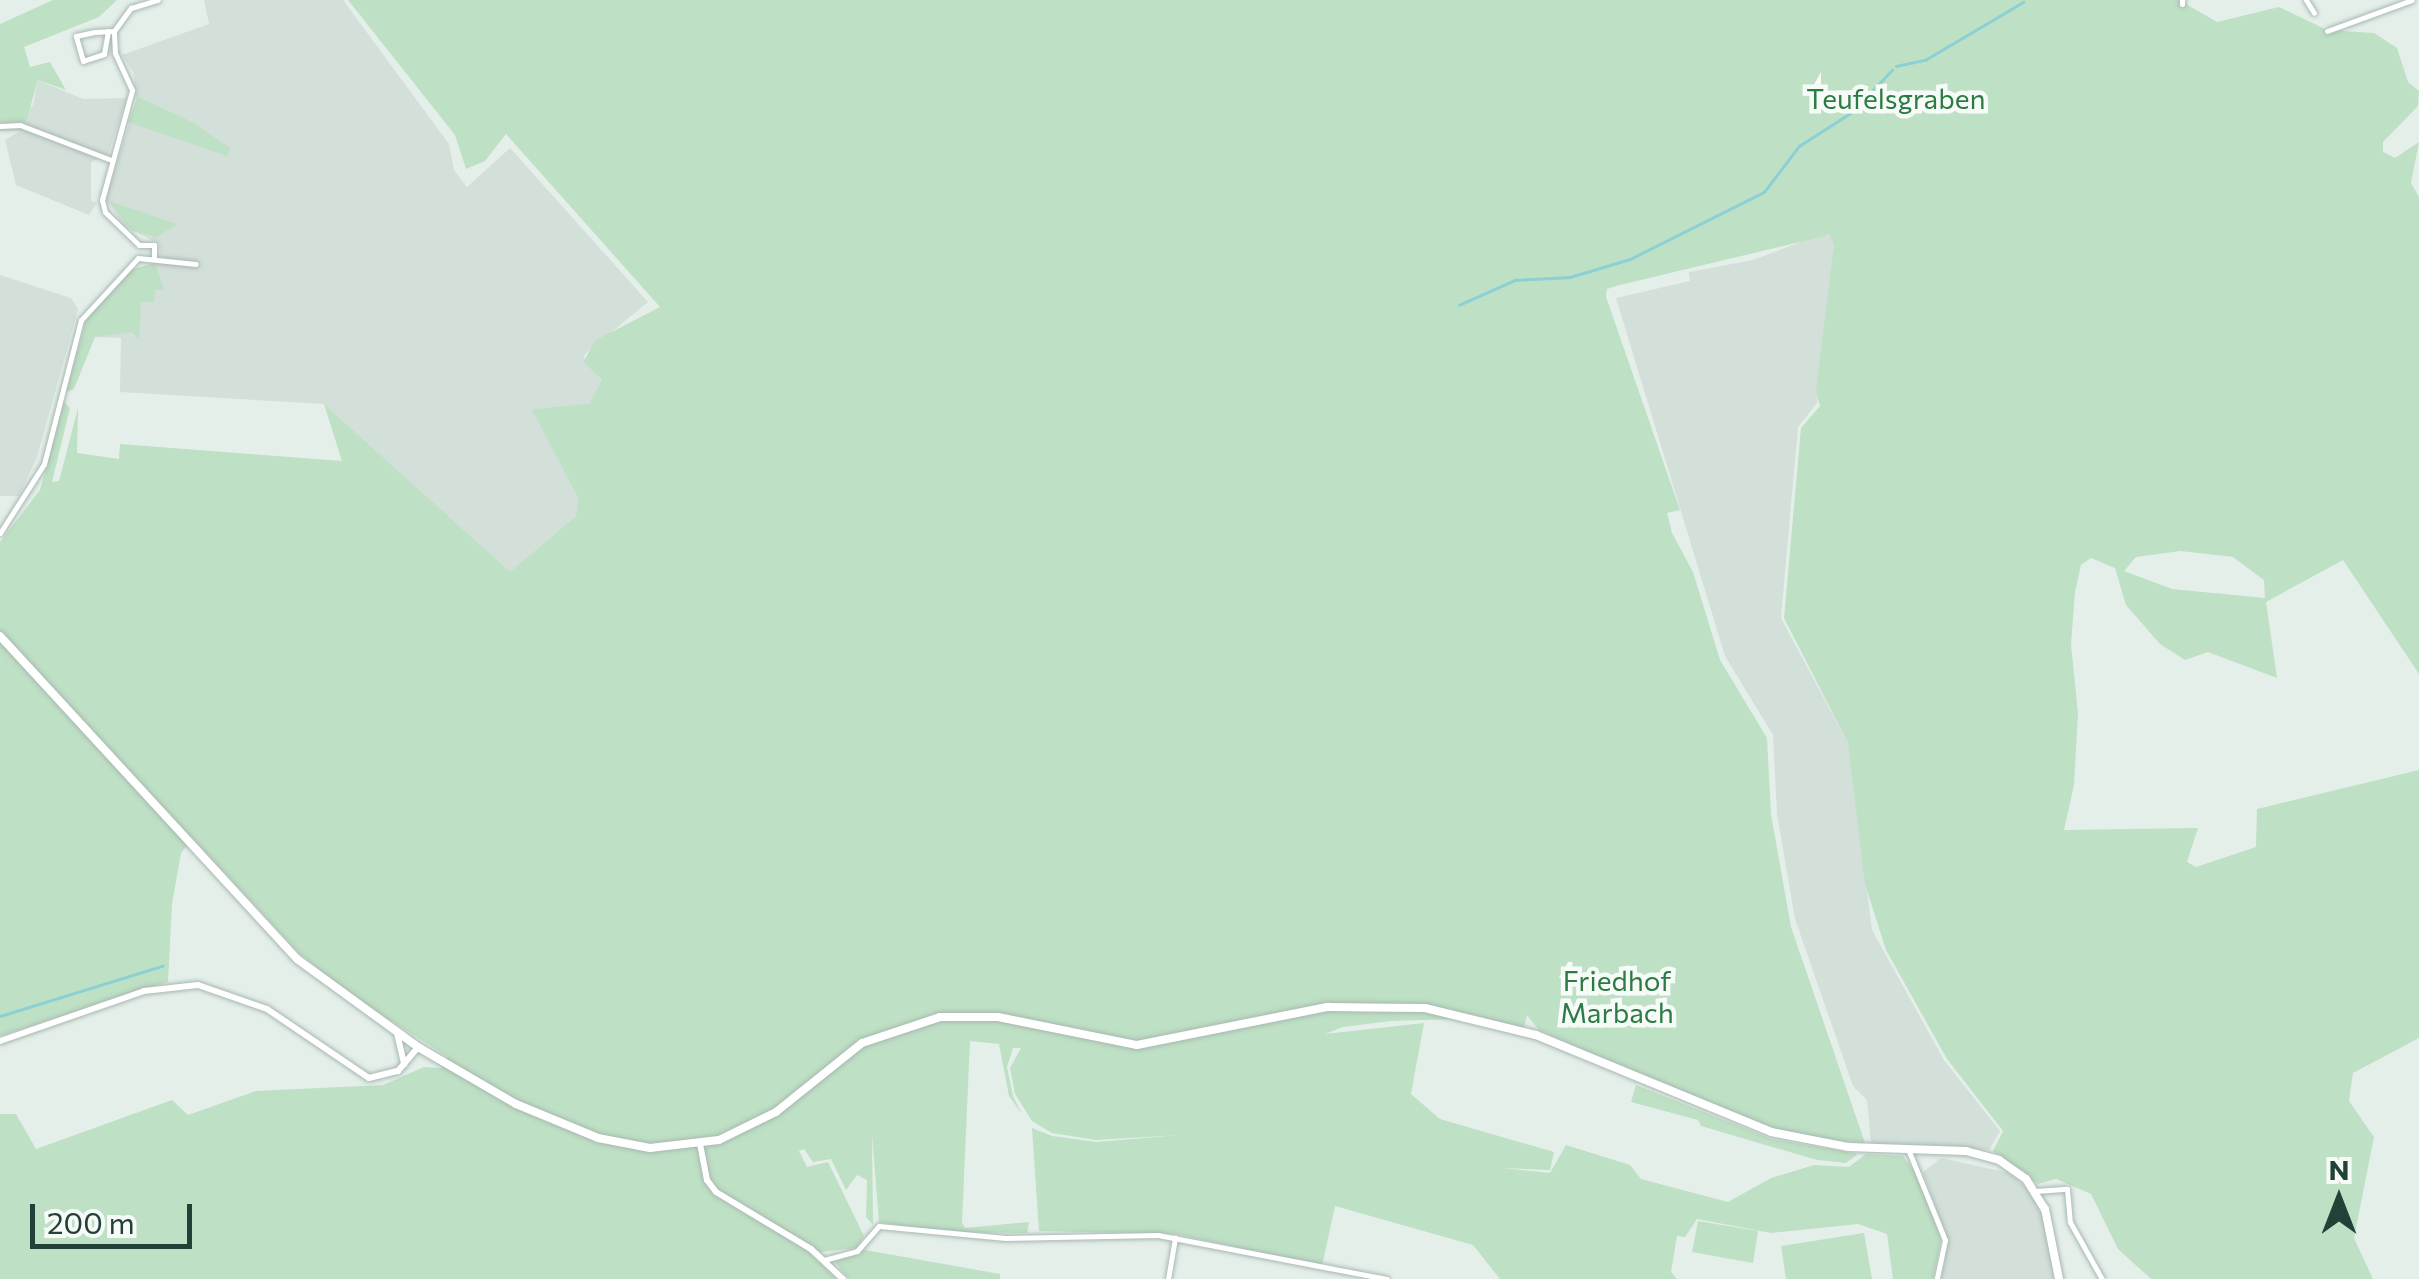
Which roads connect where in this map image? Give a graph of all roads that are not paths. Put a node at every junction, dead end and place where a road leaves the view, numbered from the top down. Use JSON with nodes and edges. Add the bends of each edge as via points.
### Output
{"nodes":[{"id":1,"x":126,"y":0,"type":"edge"},
{"id":2,"x":158,"y":0,"type":"edge"},
{"id":3,"x":2306,"y":0,"type":"edge"},
{"id":4,"x":2412,"y":0,"type":"edge"},
{"id":5,"x":131,"y":8,"type":"junction"},
{"id":6,"x":2314,"y":13,"type":"dead end"},
{"id":7,"x":111,"y":31,"type":"junction"},
{"id":8,"x":2327,"y":31,"type":"dead end"},
{"id":9,"x":0,"y":126,"type":"edge"},
{"id":10,"x":111,"y":160,"type":"junction"},
{"id":11,"x":138,"y":245,"type":"junction"},
{"id":12,"x":138,"y":258,"type":"junction"},
{"id":13,"x":154,"y":259,"type":"junction"},
{"id":14,"x":196,"y":264,"type":"dead end"},
{"id":15,"x":0,"y":533,"type":"edge"},
{"id":16,"x":0,"y":636,"type":"edge"},
{"id":17,"x":396,"y":1033,"type":"junction"},
{"id":18,"x":0,"y":1041,"type":"edge"},
{"id":19,"x":418,"y":1047,"type":"junction"},
{"id":20,"x":404,"y":1066,"type":"junction"},
{"id":21,"x":700,"y":1144,"type":"junction"},
{"id":22,"x":1908,"y":1149,"type":"junction"},
{"id":23,"x":2035,"y":1191,"type":"junction"},
{"id":24,"x":1176,"y":1237,"type":"junction"},
{"id":25,"x":824,"y":1260,"type":"junction"},
{"id":26,"x":843,"y":1279,"type":"edge"},
{"id":27,"x":1168,"y":1279,"type":"edge"},
{"id":28,"x":1387,"y":1279,"type":"edge"},
{"id":29,"x":1937,"y":1279,"type":"edge"},
{"id":30,"x":2060,"y":1279,"type":"edge"},
{"id":31,"x":2102,"y":1279,"type":"edge"}],
"edges":[{"from":1,"to":5,"type":"street"},
{"from":2,"to":5,"type":"street"},
{"from":3,"to":6,"type":"street"},
{"from":4,"to":8,"type":"street"},
{"from":5,"to":7,"type":"street"},
{"from":7,"to":7,"type":"street","via":[[76,36],[82,61],[104,54]]},
{"from":7,"to":10,"type":"street","via":[[132,90]]},
{"from":9,"to":10,"type":"street","via":[[20,125]]},
{"from":10,"to":11,"type":"street","via":[[102,189],[105,212]]},
{"from":11,"to":12,"type":"street"},
{"from":11,"to":13,"type":"street","via":[[154,246]]},
{"from":12,"to":13,"type":"street"},
{"from":12,"to":15,"type":"street","via":[[82,320],[44,464]]},
{"from":13,"to":14,"type":"street"},
{"from":16,"to":17,"type":"main road","via":[[257,921],[348,1001]]},
{"from":17,"to":19,"type":"main road"},
{"from":17,"to":20,"type":"street"},
{"from":18,"to":20,"type":"street","via":[[144,991],[198,986],[266,1008],[360,1076],[382,1078]]},
{"from":19,"to":20,"type":"street"},
{"from":19,"to":21,"type":"main road","via":[[516,1104],[582,1132],[650,1148]]},
{"from":21,"to":22,"type":"main road","via":[[776,1112],[862,1043],[954,1016],[998,1017],[1137,1045],[1328,1007],[1424,1008],[1502,1023],[1781,1135]]},
{"from":21,"to":25,"type":"street","via":[[706,1178],[716,1192]]},
{"from":22,"to":23,"type":"main road","via":[[1999,1160]]},
{"from":22,"to":29,"type":"street","via":[[1945,1240]]},
{"from":23,"to":30,"type":"main road","via":[[2050,1220]]},
{"from":23,"to":31,"type":"street","via":[[2067,1189],[2070,1222]]},
{"from":24,"to":25,"type":"street","via":[[974,1237],[879,1226],[857,1251]]},
{"from":24,"to":27,"type":"street"},
{"from":24,"to":28,"type":"street"},
{"from":25,"to":26,"type":"street"}]}
